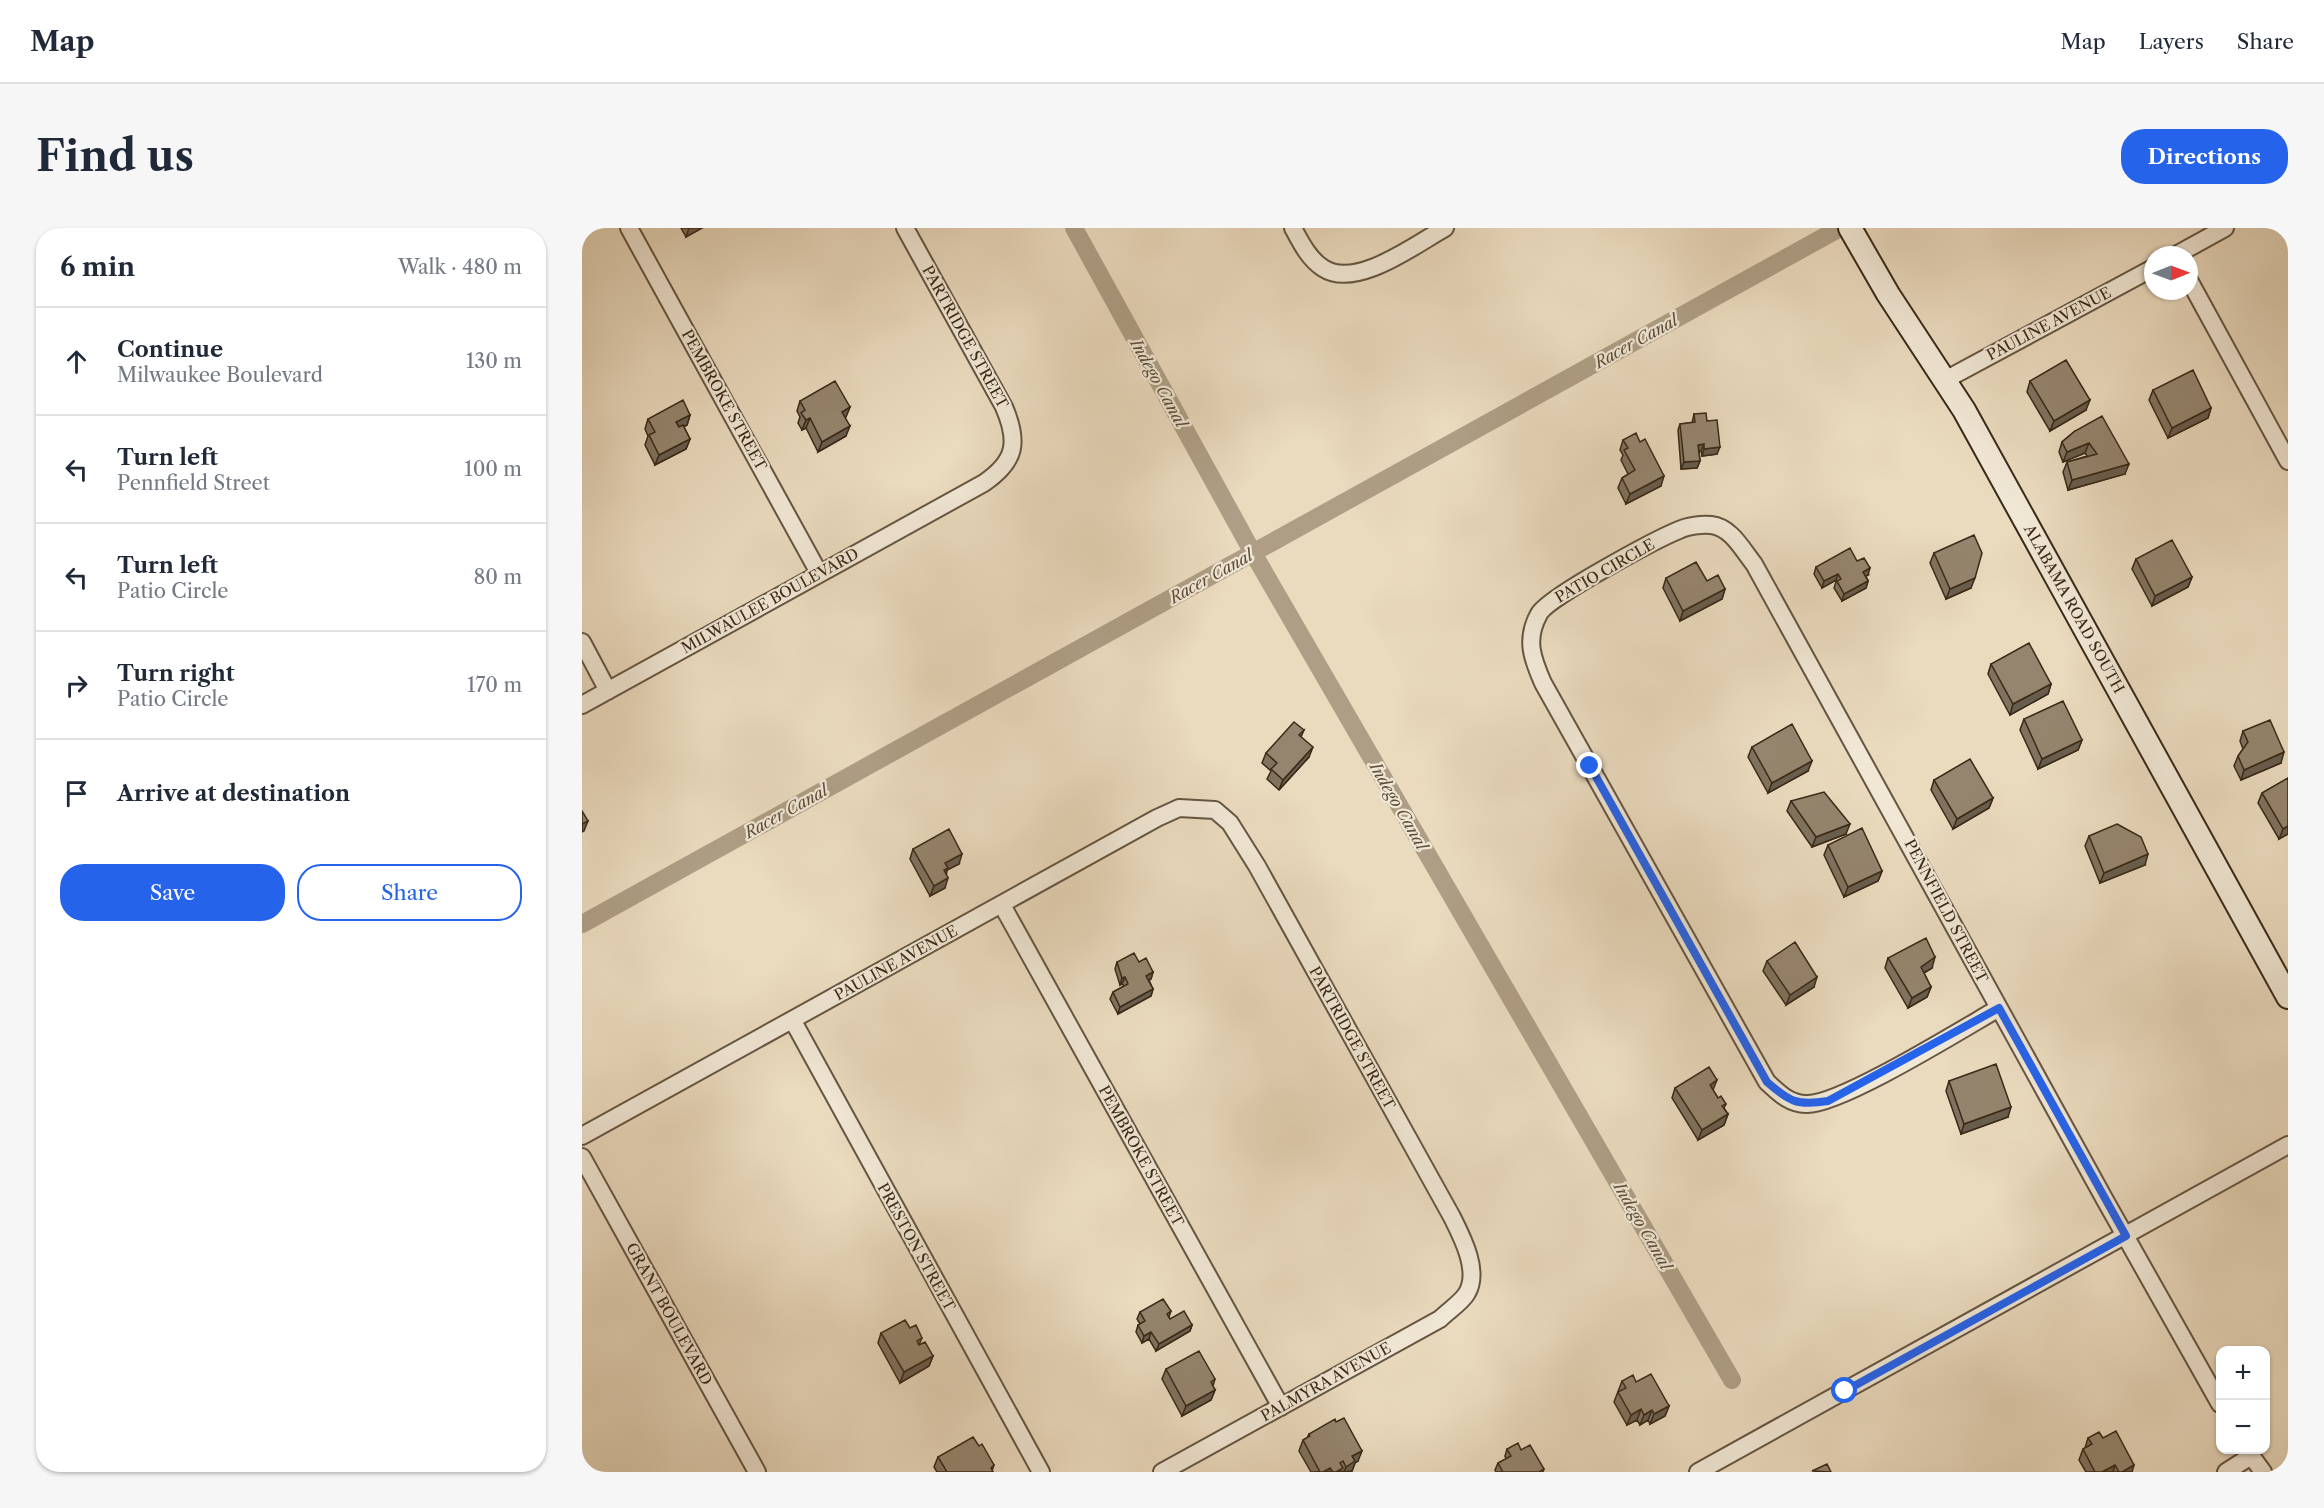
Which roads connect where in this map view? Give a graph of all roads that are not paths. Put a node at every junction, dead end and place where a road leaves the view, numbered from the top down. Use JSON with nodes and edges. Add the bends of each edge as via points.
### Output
{"nodes":[{"id":1,"x":629,"y":228,"type":"edge"},
{"id":2,"x":904,"y":228,"type":"edge"},
{"id":3,"x":1293,"y":228,"type":"edge"},
{"id":4,"x":1445,"y":228,"type":"edge"},
{"id":5,"x":2225,"y":228,"type":"edge"},
{"id":6,"x":1856,"y":237,"type":"edge"},
{"id":7,"x":2192,"y":246,"type":"edge"},
{"id":8,"x":2144,"y":273,"type":"edge"},
{"id":9,"x":2198,"y":296,"type":"edge"},
{"id":10,"x":1945,"y":380,"type":"junction"},
{"id":11,"x":1013,"y":451,"type":"joint"},
{"id":12,"x":2288,"y":461,"type":"edge"},
{"id":13,"x":1712,"y":525,"type":"joint"},
{"id":14,"x":819,"y":573,"type":"junction"},
{"id":15,"x":582,"y":642,"type":"edge"},
{"id":16,"x":608,"y":691,"type":"junction"},
{"id":17,"x":582,"y":705,"type":"edge"},
{"id":18,"x":1215,"y":810,"type":"joint"},
{"id":19,"x":1002,"y":905,"type":"junction"},
{"id":20,"x":2288,"y":997,"type":"edge"},
{"id":21,"x":1999,"y":1008,"type":"junction"},
{"id":22,"x":793,"y":1021,"type":"junction"},
{"id":23,"x":582,"y":1136,"type":"edge"},
{"id":24,"x":2288,"y":1145,"type":"edge"},
{"id":25,"x":582,"y":1157,"type":"edge"},
{"id":26,"x":2126,"y":1236,"type":"junction"},
{"id":27,"x":1472,"y":1275,"type":"joint"},
{"id":28,"x":2218,"y":1400,"type":"edge"},
{"id":29,"x":1281,"y":1407,"type":"junction"},
{"id":30,"x":2248,"y":1454,"type":"edge"},
{"id":31,"x":2250,"y":1454,"type":"edge"},
{"id":32,"x":757,"y":1472,"type":"edge"},
{"id":33,"x":1041,"y":1472,"type":"edge"},
{"id":34,"x":1162,"y":1472,"type":"edge"},
{"id":35,"x":1698,"y":1472,"type":"edge"},
{"id":36,"x":2226,"y":1472,"type":"edge"},
{"id":37,"x":2263,"y":1472,"type":"edge"}],
"edges":[{"from":1,"to":14,"type":"street","name":"PEMBROKE STREET"},
{"from":2,"to":11,"type":"street","name":"PARTRIDGE STREET","via":[[1004,407],[1012,428]]},
{"from":3,"to":4,"type":"street","via":[[1306,252],[1324,269],[1346,275],[1367,271]]},
{"from":5,"to":7,"type":"street"},
{"from":6,"to":10,"type":"street","name":"ALABAMA ROAD SOUTH"},
{"from":8,"to":10,"type":"street","name":"PAULINE AVENUE"},
{"from":9,"to":12,"type":"street"},
{"from":10,"to":20,"type":"street","name":"ALABAMA ROAD SOUTH"},
{"from":11,"to":14,"type":"street","name":"MILWAULEE BOULEVARD","via":[[1001,471]]},
{"from":13,"to":21,"type":"street","name":"PENNFIELD STREET","via":[[1730,532],[1754,564]]},
{"from":13,"to":21,"type":"street","name":"PATIO CIRCLE","via":[[1682,528],[1555,599],[1540,612],[1529,637],[1532,659],[1553,702],[1747,1049],[1767,1082],[1788,1100],[1806,1104],[1828,1101]]},
{"from":14,"to":16,"type":"street","name":"MILWAULEE BOULEVARD"},
{"from":15,"to":16,"type":"street"},
{"from":16,"to":17,"type":"street","name":"MILWAULEE BOULEVARD"},
{"from":18,"to":19,"type":"street","name":"PAULINE AVENUE","via":[[1179,808]]},
{"from":18,"to":27,"type":"street","name":"PARTRIDGE STREET","via":[[1230,823],[1452,1217]]},
{"from":19,"to":22,"type":"street","name":"PAULINE AVENUE"},
{"from":19,"to":29,"type":"street","name":"PEMBROKE STREET"},
{"from":21,"to":26,"type":"street","name":"PENNFIELD STREET"},
{"from":22,"to":23,"type":"street","name":"PAULINE AVENUE"},
{"from":22,"to":33,"type":"street","name":"PRESTON STREET"},
{"from":24,"to":26,"type":"street"},
{"from":25,"to":32,"type":"street","name":"GRANT BOULEVARD"},
{"from":26,"to":28,"type":"street","name":"PENNFIELD STREET"},
{"from":26,"to":35,"type":"street"},
{"from":27,"to":29,"type":"street","name":"PALMYRA AVENUE","via":[[1467,1293],[1440,1319]]},
{"from":29,"to":34,"type":"street","name":"PALMYRA AVENUE"},
{"from":30,"to":36,"type":"street"},
{"from":31,"to":37,"type":"street"}]}
